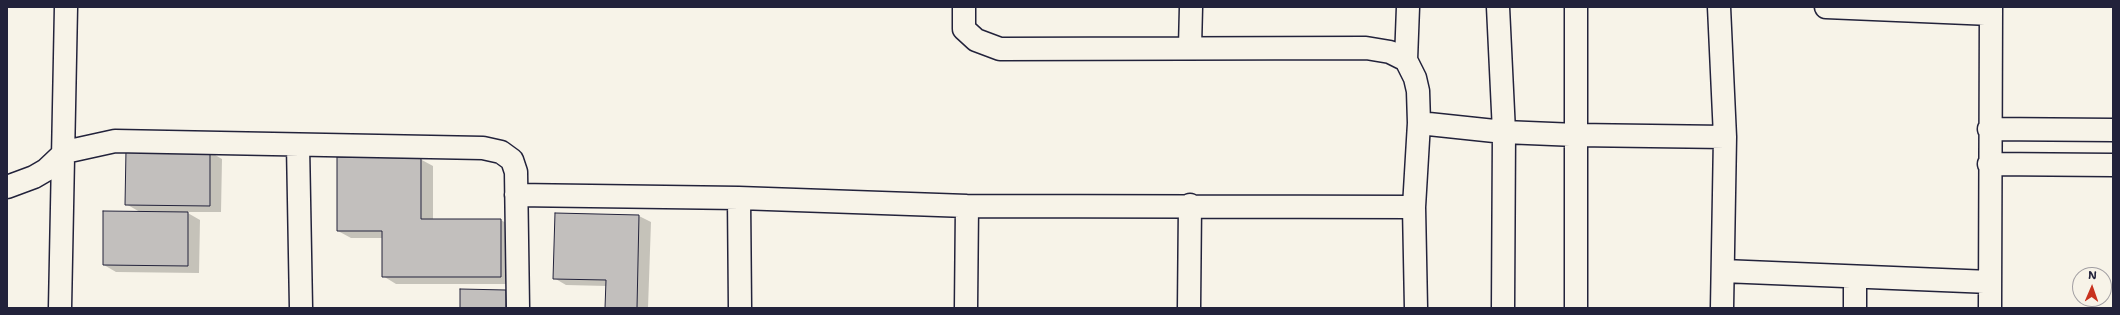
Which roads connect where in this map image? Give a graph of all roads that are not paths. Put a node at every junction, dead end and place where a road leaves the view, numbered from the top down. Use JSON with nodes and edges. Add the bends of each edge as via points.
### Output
{"nodes":[{"id":1,"x":66,"y":7,"type":"edge"},
{"id":2,"x":964,"y":7,"type":"edge"},
{"id":3,"x":1190,"y":7,"type":"edge"},
{"id":4,"x":1408,"y":7,"type":"edge"},
{"id":5,"x":1498,"y":7,"type":"edge"},
{"id":6,"x":1576,"y":7,"type":"edge"},
{"id":7,"x":1719,"y":7,"type":"edge"},
{"id":8,"x":1826,"y":7,"type":"edge"},
{"id":9,"x":1863,"y":8,"type":"edge"},
{"id":10,"x":1991,"y":11,"type":"edge"},
{"id":11,"x":1190,"y":47,"type":"junction"},
{"id":12,"x":1406,"y":60,"type":"junction"},
{"id":13,"x":1419,"y":123,"type":"junction"},
{"id":14,"x":1989,"y":129,"type":"junction"},
{"id":15,"x":2113,"y":130,"type":"edge"},
{"id":16,"x":1504,"y":132,"type":"junction"},
{"id":17,"x":1576,"y":135,"type":"junction"},
{"id":18,"x":1725,"y":136,"type":"junction"},
{"id":19,"x":298,"y":145,"type":"junction"},
{"id":20,"x":64,"y":152,"type":"junction"},
{"id":21,"x":1989,"y":164,"type":"junction"},
{"id":22,"x":2113,"y":164,"type":"edge"},
{"id":23,"x":7,"y":187,"type":"edge"},
{"id":24,"x":516,"y":195,"type":"junction"},
{"id":25,"x":739,"y":198,"type":"junction"},
{"id":26,"x":1190,"y":205,"type":"junction"},
{"id":27,"x":967,"y":206,"type":"junction"},
{"id":28,"x":1414,"y":207,"type":"junction"},
{"id":29,"x":1723,"y":271,"type":"junction"},
{"id":30,"x":1855,"y":277,"type":"junction"},
{"id":31,"x":1990,"y":282,"type":"junction"},
{"id":32,"x":60,"y":308,"type":"edge"},
{"id":33,"x":301,"y":308,"type":"edge"},
{"id":34,"x":518,"y":308,"type":"edge"},
{"id":35,"x":740,"y":308,"type":"edge"},
{"id":36,"x":966,"y":308,"type":"edge"},
{"id":37,"x":1189,"y":308,"type":"edge"},
{"id":38,"x":1416,"y":308,"type":"edge"},
{"id":39,"x":1504,"y":308,"type":"edge"},
{"id":40,"x":1576,"y":308,"type":"edge"},
{"id":41,"x":1722,"y":308,"type":"edge"},
{"id":42,"x":1855,"y":308,"type":"edge"},
{"id":43,"x":1990,"y":308,"type":"edge"}],
"edges":[{"from":1,"to":20,"type":"street"},
{"from":2,"to":11,"type":"street","via":[[964,29],[976,40],[1000,49]]},
{"from":3,"to":11,"type":"street"},
{"from":4,"to":12,"type":"street"},
{"from":5,"to":16,"type":"street"},
{"from":6,"to":17,"type":"street"},
{"from":7,"to":18,"type":"street"},
{"from":8,"to":9,"type":"street"},
{"from":9,"to":10,"type":"street"},
{"from":10,"to":14,"type":"street"},
{"from":11,"to":12,"type":"street","via":[[1366,48],[1390,52]]},
{"from":12,"to":13,"type":"street","via":[[1415,78]]},
{"from":13,"to":16,"type":"street"},
{"from":13,"to":28,"type":"street"},
{"from":14,"to":15,"type":"street"},
{"from":14,"to":21,"type":"street"},
{"from":16,"to":17,"type":"street"},
{"from":16,"to":39,"type":"street"},
{"from":17,"to":18,"type":"street"},
{"from":17,"to":40,"type":"street"},
{"from":18,"to":29,"type":"street"},
{"from":19,"to":20,"type":"street","via":[[115,142]]},
{"from":19,"to":24,"type":"street","via":[[483,148],[501,152],[512,160],[516,172]]},
{"from":19,"to":33,"type":"street"},
{"from":20,"to":23,"type":"street","via":[[46,170]]},
{"from":20,"to":32,"type":"street"},
{"from":21,"to":22,"type":"street"},
{"from":21,"to":31,"type":"street"},
{"from":24,"to":25,"type":"street"},
{"from":24,"to":34,"type":"street"},
{"from":25,"to":27,"type":"street"},
{"from":25,"to":35,"type":"street"},
{"from":26,"to":27,"type":"street"},
{"from":26,"to":28,"type":"street"},
{"from":26,"to":37,"type":"street"},
{"from":27,"to":36,"type":"street"},
{"from":28,"to":38,"type":"street"},
{"from":29,"to":30,"type":"street"},
{"from":29,"to":41,"type":"street"},
{"from":30,"to":31,"type":"street"},
{"from":30,"to":42,"type":"street"},
{"from":31,"to":43,"type":"street"}]}
